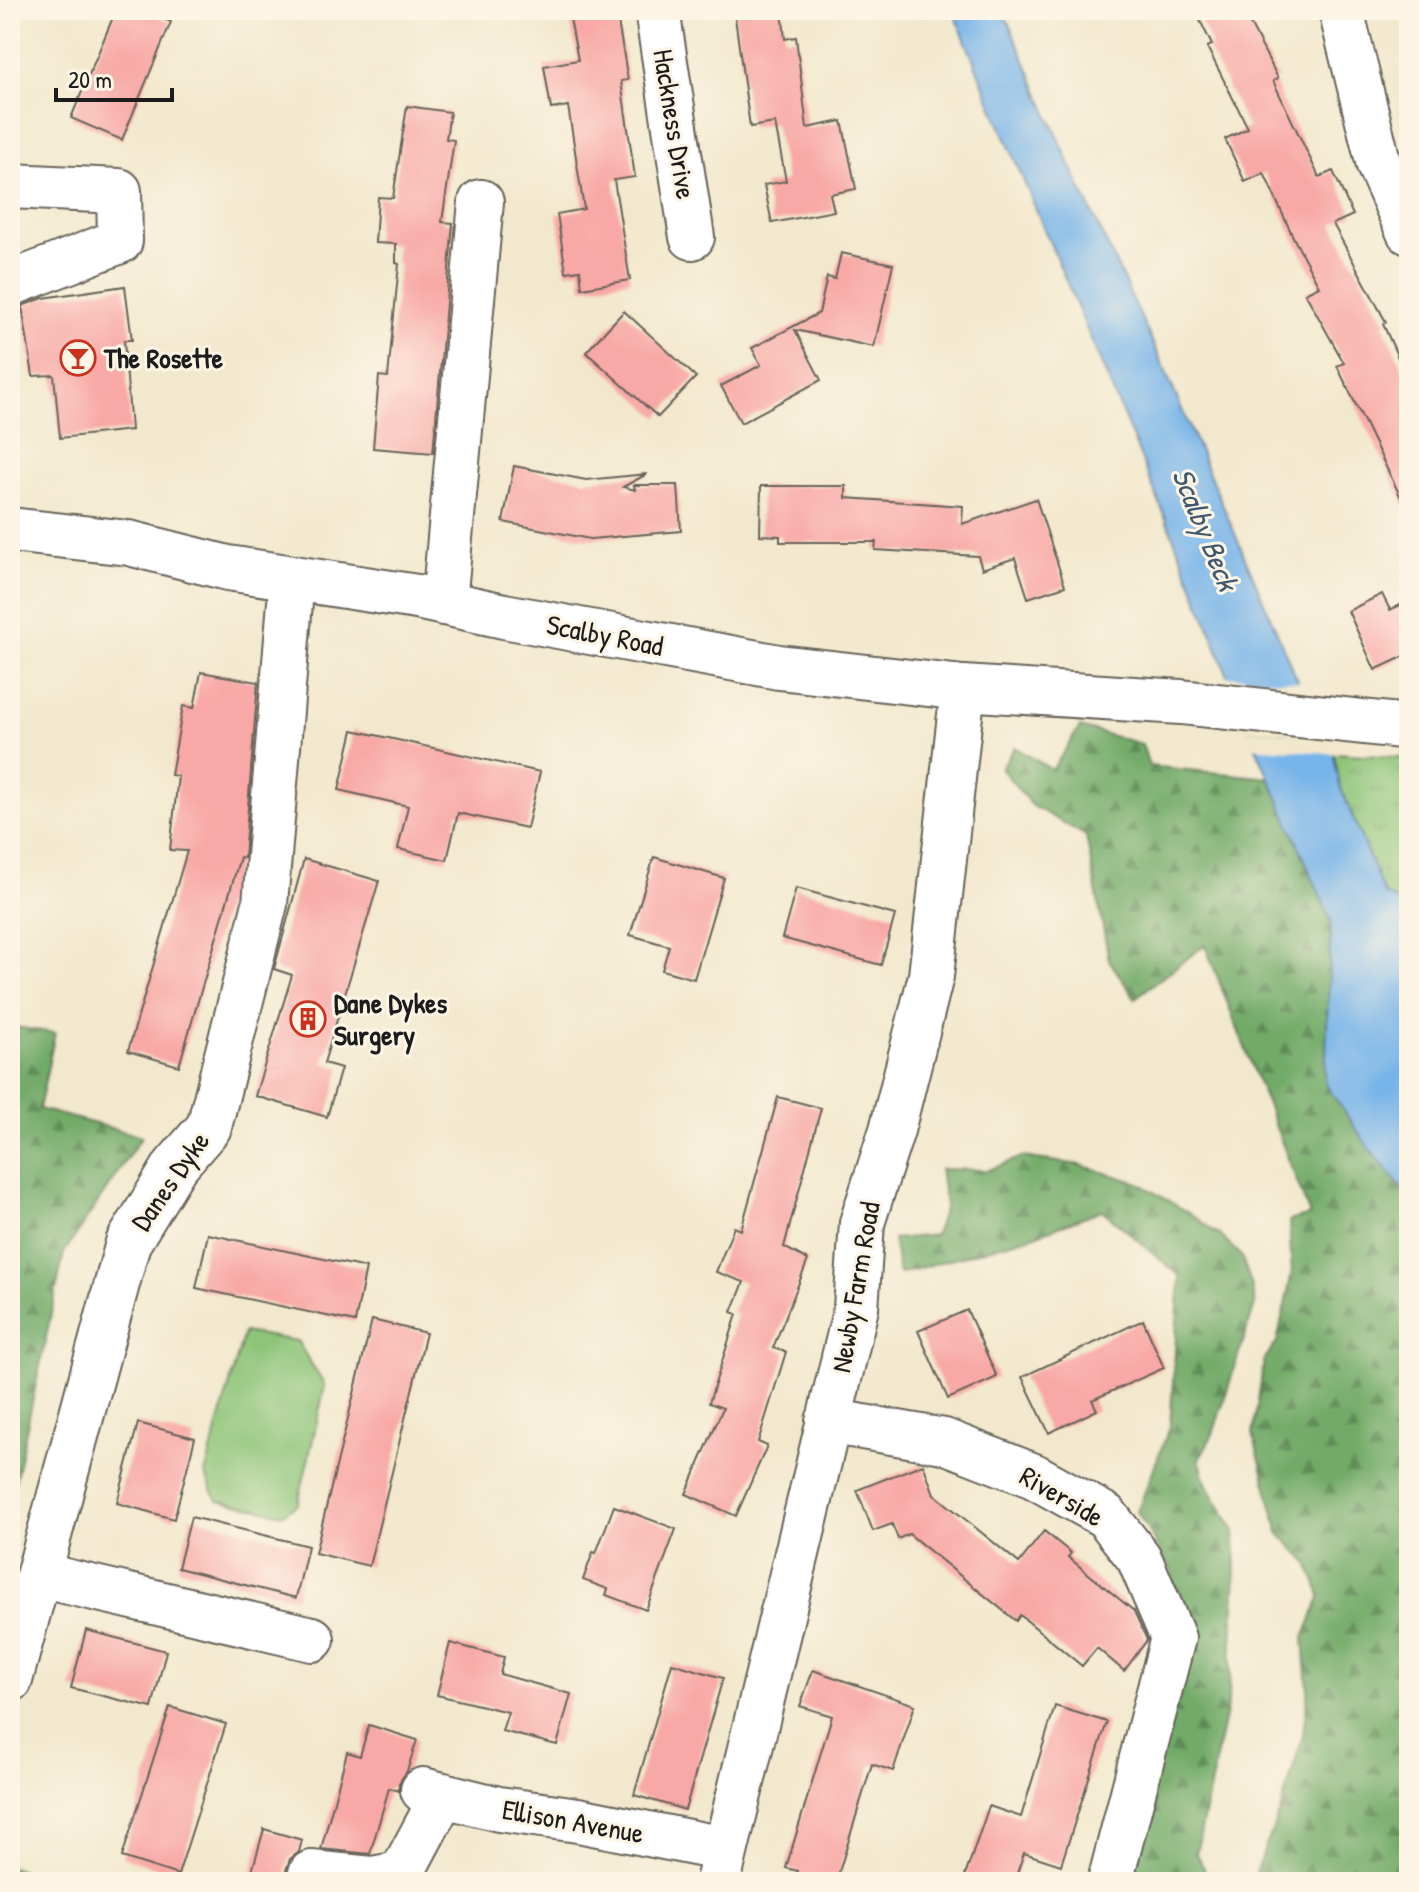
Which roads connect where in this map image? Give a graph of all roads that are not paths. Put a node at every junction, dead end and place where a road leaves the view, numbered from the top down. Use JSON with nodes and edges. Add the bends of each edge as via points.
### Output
{"nodes":[{"id":1,"x":657,"y":10,"type":"edge"},
{"id":2,"x":1341,"y":10,"type":"edge"},
{"id":3,"x":10,"y":186,"type":"edge"},
{"id":4,"x":481,"y":202,"type":"dead end"},
{"id":5,"x":1409,"y":232,"type":"edge"},
{"id":6,"x":692,"y":237,"type":"dead end"},
{"id":7,"x":10,"y":284,"type":"edge"},
{"id":8,"x":10,"y":530,"type":"edge"},
{"id":9,"x":292,"y":578,"type":"junction"},
{"id":10,"x":444,"y":603,"type":"junction"},
{"id":11,"x":963,"y":688,"type":"junction"},
{"id":12,"x":1409,"y":727,"type":"edge"},
{"id":13,"x":828,"y":1421,"type":"junction"},
{"id":14,"x":39,"y":1575,"type":"junction"},
{"id":15,"x":312,"y":1639,"type":"dead end"},
{"id":16,"x":10,"y":1680,"type":"edge"},
{"id":17,"x":721,"y":1866,"type":"edge"},
{"id":18,"x":311,"y":1873,"type":"dead end"},
{"id":19,"x":1110,"y":1882,"type":"edge"}],
"edges":[{"from":1,"to":6,"type":"main road","name":"Hackness Drive"},
{"from":2,"to":5,"type":"main road","via":[[1379,165]]},
{"from":3,"to":7,"type":"main road","via":[[119,191],[120,241]]},
{"from":4,"to":10,"type":"main road"},
{"from":8,"to":9,"type":"main road","name":"Scalby Road","via":[[129,543]]},
{"from":9,"to":10,"type":"main road","name":"Scalby Road"},
{"from":9,"to":14,"type":"main road","name":"Danes Dyke","via":[[265,904],[209,1127],[175,1166],[128,1243]]},
{"from":10,"to":11,"type":"main road","name":"Scalby Road","via":[[779,667]]},
{"from":11,"to":12,"type":"main road","name":"Scalby Road"},
{"from":11,"to":13,"type":"main road","name":"Newby Farm Road","via":[[931,976],[862,1223],[856,1308]]},
{"from":13,"to":17,"type":"main road","name":"Newby Farm Road"},
{"from":13,"to":19,"type":"main road","name":"Riverside","via":[[944,1441],[1034,1476],[1106,1516],[1139,1558],[1173,1638]]},
{"from":14,"to":15,"type":"main road"},
{"from":14,"to":16,"type":"main road","name":"Danes Dyke"},
{"from":17,"to":18,"type":"main road","name":"Ellison Avenue","via":[[578,1820],[499,1809],[433,1792],[401,1874],[372,1879]]}]}
